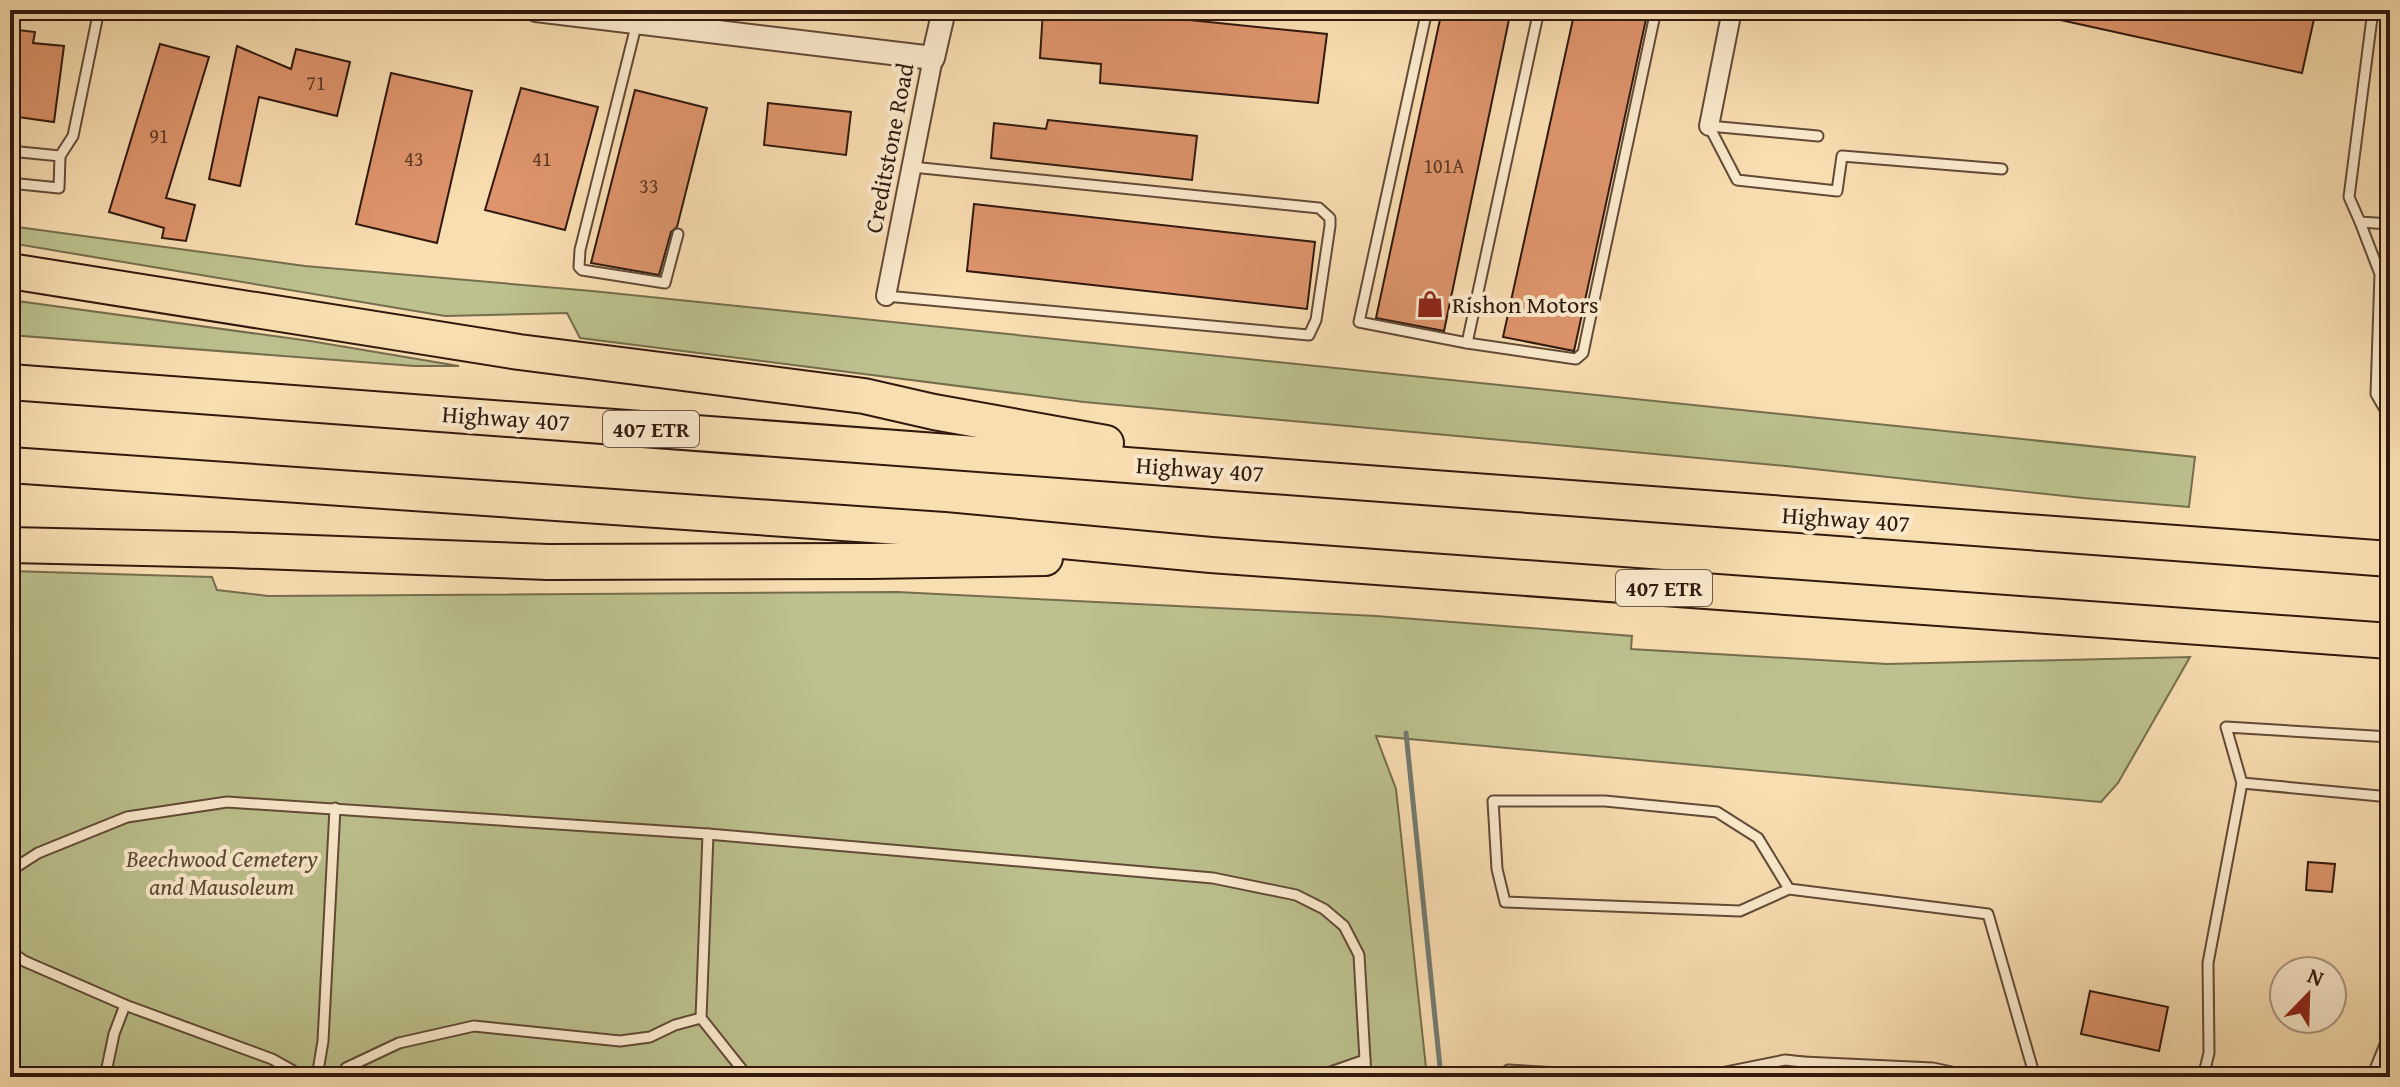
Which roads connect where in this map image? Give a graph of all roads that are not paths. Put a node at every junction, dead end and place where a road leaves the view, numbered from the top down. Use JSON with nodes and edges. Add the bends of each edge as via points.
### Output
{"nodes":[{"id":1,"x":99,"y":10,"type":"edge"},
{"id":2,"x":536,"y":10,"type":"edge"},
{"id":3,"x":944,"y":10,"type":"edge"},
{"id":4,"x":1427,"y":10,"type":"edge"},
{"id":5,"x":1539,"y":10,"type":"edge"},
{"id":6,"x":1656,"y":10,"type":"edge"},
{"id":7,"x":1732,"y":10,"type":"edge"},
{"id":8,"x":2373,"y":10,"type":"edge"},
{"id":9,"x":637,"y":22,"type":"junction"},
{"id":10,"x":933,"y":58,"type":"junction"},
{"id":11,"x":1709,"y":126,"type":"junction"},
{"id":12,"x":1818,"y":136,"type":"dead end"},
{"id":13,"x":10,"y":151,"type":"edge"},
{"id":14,"x":60,"y":156,"type":"junction"},
{"id":15,"x":912,"y":167,"type":"junction"},
{"id":16,"x":2002,"y":169,"type":"dead end"},
{"id":17,"x":10,"y":183,"type":"edge"},
{"id":18,"x":2360,"y":222,"type":"junction"},
{"id":19,"x":2390,"y":224,"type":"edge"},
{"id":20,"x":678,"y":234,"type":"dead end"},
{"id":21,"x":10,"y":271,"type":"edge"},
{"id":22,"x":886,"y":296,"type":"joint"},
{"id":23,"x":1467,"y":343,"type":"junction"},
{"id":24,"x":11,"y":382,"type":"edge"},
{"id":25,"x":2390,"y":413,"type":"edge"},
{"id":26,"x":10,"y":465,"type":"edge"},
{"id":27,"x":1287,"y":476,"type":"junction"},
{"id":28,"x":10,"y":529,"type":"edge"},
{"id":29,"x":10,"y":545,"type":"edge"},
{"id":30,"x":232,"y":550,"type":"junction"},
{"id":31,"x":1211,"y":555,"type":"junction"},
{"id":32,"x":2390,"y":559,"type":"edge"},
{"id":33,"x":2390,"y":641,"type":"edge"},
{"id":34,"x":2390,"y":737,"type":"edge"},
{"id":35,"x":2242,"y":783,"type":"junction"},
{"id":36,"x":2390,"y":797,"type":"edge"},
{"id":37,"x":335,"y":808,"type":"junction"},
{"id":38,"x":708,"y":834,"type":"junction"},
{"id":39,"x":10,"y":871,"type":"edge"},
{"id":40,"x":1789,"y":889,"type":"junction"},
{"id":41,"x":10,"y":951,"type":"edge"},
{"id":42,"x":125,"y":1005,"type":"junction"},
{"id":43,"x":701,"y":1018,"type":"junction"},
{"id":44,"x":2390,"y":1032,"type":"edge"},
{"id":45,"x":1365,"y":1060,"type":"junction"},
{"id":46,"x":1803,"y":1062,"type":"junction"},
{"id":47,"x":1508,"y":1070,"type":"dead end"},
{"id":48,"x":105,"y":1077,"type":"edge"},
{"id":49,"x":304,"y":1077,"type":"edge"},
{"id":50,"x":317,"y":1077,"type":"edge"},
{"id":51,"x":340,"y":1077,"type":"edge"},
{"id":52,"x":748,"y":1077,"type":"edge"},
{"id":53,"x":1316,"y":1077,"type":"edge"},
{"id":54,"x":1366,"y":1077,"type":"edge"},
{"id":55,"x":1626,"y":1077,"type":"edge"},
{"id":56,"x":1701,"y":1077,"type":"edge"},
{"id":57,"x":1800,"y":1077,"type":"edge"},
{"id":58,"x":1975,"y":1077,"type":"edge"},
{"id":59,"x":2035,"y":1077,"type":"edge"},
{"id":60,"x":2203,"y":1077,"type":"edge"},
{"id":61,"x":2372,"y":1077,"type":"edge"}],
"edges":[{"from":1,"to":14,"type":"lane","via":[[73,136]]},
{"from":2,"to":9,"type":"street"},
{"from":3,"to":10,"type":"street","name":"Creditstone Road"},
{"from":4,"to":23,"type":"lane","via":[[1359,322]]},
{"from":5,"to":23,"type":"lane"},
{"from":6,"to":23,"type":"lane","via":[[1583,353],[1576,359]]},
{"from":7,"to":11,"type":"street"},
{"from":8,"to":18,"type":"lane","via":[[2349,197]]},
{"from":9,"to":10,"type":"street"},
{"from":9,"to":20,"type":"lane","via":[[579,267],[665,283]]},
{"from":10,"to":15,"type":"street","name":"Creditstone Road"},
{"from":11,"to":12,"type":"lane"},
{"from":11,"to":16,"type":"lane","via":[[1737,180],[1837,191],[1842,156]]},
{"from":13,"to":14,"type":"lane"},
{"from":14,"to":17,"type":"lane","via":[[59,188]]},
{"from":15,"to":22,"type":"street","name":"Creditstone Road"},
{"from":15,"to":22,"type":"lane","via":[[1319,208],[1330,218],[1330,226],[1316,320],[1312,332],[1302,334]]},
{"from":18,"to":19,"type":"lane"},
{"from":18,"to":25,"type":"lane","via":[[2380,274],[2376,394]]},
{"from":21,"to":27,"type":"highway","via":[[519,352],[864,396]]},
{"from":24,"to":27,"type":"highway","name":"Highway 407","number":"407 ETR"},
{"from":26,"to":31,"type":"highway","number":"407 ETR","via":[[944,530]]},
{"from":27,"to":32,"type":"highway","name":"Highway 407","number":"407 ETR"},
{"from":28,"to":30,"type":"highway"},
{"from":29,"to":30,"type":"highway"},
{"from":30,"to":31,"type":"highway","via":[[548,562]]},
{"from":31,"to":33,"type":"highway","number":"407 ETR"},
{"from":34,"to":35,"type":"lane","via":[[2226,727]]},
{"from":35,"to":36,"type":"lane"},
{"from":35,"to":60,"type":"lane","via":[[2208,963],[2209,1053]]},
{"from":37,"to":38,"type":"lane"},
{"from":37,"to":39,"type":"lane","via":[[227,802],[127,817],[38,853]]},
{"from":37,"to":50,"type":"lane"},
{"from":38,"to":43,"type":"lane"},
{"from":38,"to":45,"type":"lane","via":[[1213,878],[1296,895],[1344,926],[1359,955]]},
{"from":40,"to":40,"type":"lane","via":[[1758,838],[1717,812],[1605,801],[1493,801],[1497,869],[1505,902],[1740,911]]},
{"from":40,"to":59,"type":"lane","via":[[1988,914]]},
{"from":41,"to":42,"type":"lane"},
{"from":42,"to":48,"type":"lane"},
{"from":42,"to":49,"type":"lane","via":[[272,1059]]},
{"from":43,"to":51,"type":"lane","via":[[650,1037],[620,1041],[474,1026],[399,1043],[346,1068]]},
{"from":43,"to":52,"type":"lane"},
{"from":44,"to":61,"type":"lane"},
{"from":45,"to":53,"type":"lane"},
{"from":45,"to":54,"type":"lane"},
{"from":46,"to":56,"type":"lane","via":[[1785,1060]]},
{"from":46,"to":57,"type":"lane"},
{"from":46,"to":58,"type":"lane","via":[[1933,1068]]},
{"from":47,"to":55,"type":"lane"}]}
